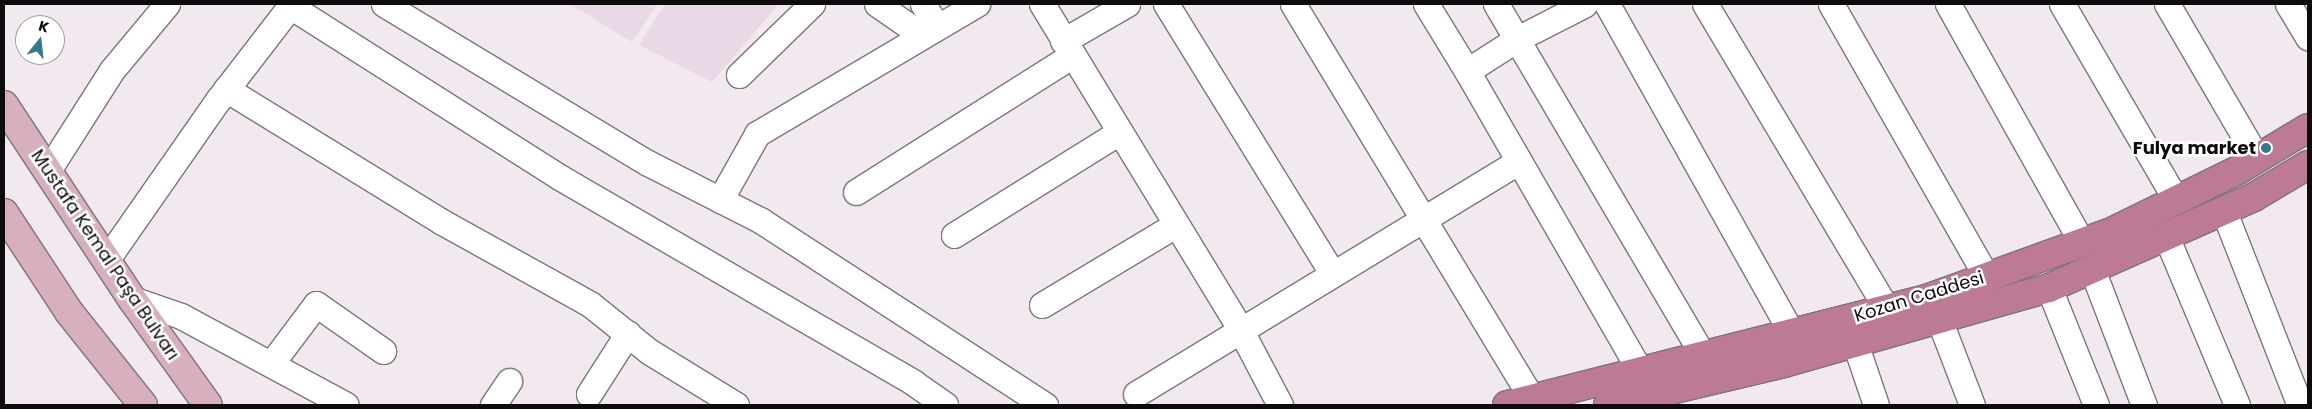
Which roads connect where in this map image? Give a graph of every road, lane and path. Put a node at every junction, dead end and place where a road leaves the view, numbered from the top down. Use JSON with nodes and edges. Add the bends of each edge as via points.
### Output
{"nodes":[{"id":1,"x":166,"y":4,"type":"edge"},
{"id":2,"x":384,"y":4,"type":"edge"},
{"id":3,"x":812,"y":4,"type":"edge"},
{"id":4,"x":877,"y":4,"type":"edge"},
{"id":5,"x":923,"y":4,"type":"edge"},
{"id":6,"x":977,"y":4,"type":"edge"},
{"id":7,"x":1042,"y":4,"type":"edge"},
{"id":8,"x":1127,"y":4,"type":"edge"},
{"id":9,"x":1166,"y":4,"type":"edge"},
{"id":10,"x":1292,"y":4,"type":"edge"},
{"id":11,"x":1426,"y":4,"type":"edge"},
{"id":12,"x":1496,"y":4,"type":"edge"},
{"id":13,"x":1585,"y":4,"type":"edge"},
{"id":14,"x":1606,"y":4,"type":"edge"},
{"id":15,"x":1705,"y":4,"type":"edge"},
{"id":16,"x":1831,"y":4,"type":"edge"},
{"id":17,"x":1948,"y":4,"type":"edge"},
{"id":18,"x":2062,"y":4,"type":"edge"},
{"id":19,"x":2167,"y":4,"type":"edge"},
{"id":20,"x":2288,"y":4,"type":"edge"},
{"id":21,"x":291,"y":5,"type":"edge"},
{"id":22,"x":930,"y":31,"type":"junction"},
{"id":23,"x":2308,"y":37,"type":"edge"},
{"id":24,"x":1517,"y":39,"type":"junction"},
{"id":25,"x":1067,"y":48,"type":"junction"},
{"id":26,"x":1467,"y":71,"type":"junction"},
{"id":27,"x":739,"y":75,"type":"dead end"},
{"id":28,"x":226,"y":89,"type":"junction"},
{"id":29,"x":4,"y":104,"type":"edge"},
{"id":30,"x":2308,"y":128,"type":"edge"},
{"id":31,"x":1118,"y":133,"type":"junction"},
{"id":32,"x":2257,"y":158,"type":"junction"},
{"id":33,"x":1519,"y":161,"type":"junction"},
{"id":34,"x":2308,"y":164,"type":"edge"},
{"id":35,"x":47,"y":172,"type":"junction"},
{"id":36,"x":856,"y":192,"type":"dead end"},
{"id":37,"x":720,"y":200,"type":"junction"},
{"id":38,"x":2176,"y":200,"type":"junction"},
{"id":39,"x":2223,"y":209,"type":"junction"},
{"id":40,"x":4,"y":213,"type":"edge"},
{"id":41,"x":1424,"y":221,"type":"junction"},
{"id":42,"x":1175,"y":225,"type":"junction"},
{"id":43,"x":954,"y":235,"type":"dead end"},
{"id":44,"x":2166,"y":236,"type":"junction"},
{"id":45,"x":2082,"y":243,"type":"junction"},
{"id":46,"x":107,"y":259,"type":"junction"},
{"id":47,"x":2092,"y":269,"type":"junction"},
{"id":48,"x":1332,"y":273,"type":"junction"},
{"id":49,"x":1987,"y":277,"type":"junction"},
{"id":50,"x":2049,"y":288,"type":"junction"},
{"id":51,"x":132,"y":298,"type":"junction"},
{"id":52,"x":1042,"y":305,"type":"dead end"},
{"id":53,"x":1887,"y":309,"type":"junction"},
{"id":54,"x":1939,"y":319,"type":"junction"},
{"id":55,"x":1240,"y":329,"type":"junction"},
{"id":56,"x":628,"y":333,"type":"junction"},
{"id":57,"x":1792,"y":334,"type":"junction"},
{"id":58,"x":1855,"y":343,"type":"junction"},
{"id":59,"x":383,"y":351,"type":"dead end"},
{"id":60,"x":1704,"y":357,"type":"junction"},
{"id":61,"x":271,"y":364,"type":"junction"},
{"id":62,"x":509,"y":381,"type":"dead end"},
{"id":63,"x":1651,"y":391,"type":"edge"},
{"id":64,"x":589,"y":394,"type":"dead end"},
{"id":65,"x":1136,"y":394,"type":"dead end"},
{"id":66,"x":1520,"y":402,"type":"edge"},
{"id":67,"x":143,"y":405,"type":"edge"},
{"id":68,"x":208,"y":405,"type":"edge"},
{"id":69,"x":346,"y":405,"type":"edge"},
{"id":70,"x":493,"y":405,"type":"edge"},
{"id":71,"x":736,"y":405,"type":"edge"},
{"id":72,"x":945,"y":405,"type":"edge"},
{"id":73,"x":1046,"y":405,"type":"edge"},
{"id":74,"x":1280,"y":405,"type":"edge"},
{"id":75,"x":1608,"y":405,"type":"edge"},
{"id":76,"x":1876,"y":405,"type":"edge"},
{"id":77,"x":1972,"y":405,"type":"edge"},
{"id":78,"x":2096,"y":405,"type":"edge"},
{"id":79,"x":2144,"y":405,"type":"edge"},
{"id":80,"x":2238,"y":405,"type":"edge"},
{"id":81,"x":2300,"y":405,"type":"edge"}],
"edges":[{"from":1,"to":35,"type":"street","via":[[112,70]]},
{"from":2,"to":37,"type":"street","via":[[631,153]]},
{"from":3,"to":27,"type":"street"},
{"from":4,"to":22,"type":"street"},
{"from":5,"to":22,"type":"street"},
{"from":6,"to":22,"type":"street"},
{"from":7,"to":25,"type":"street"},
{"from":8,"to":25,"type":"street"},
{"from":9,"to":48,"type":"street"},
{"from":10,"to":41,"type":"street"},
{"from":11,"to":26,"type":"street"},
{"from":12,"to":24,"type":"street"},
{"from":13,"to":24,"type":"street"},
{"from":14,"to":57,"type":"street"},
{"from":15,"to":53,"type":"street"},
{"from":16,"to":49,"type":"street"},
{"from":17,"to":45,"type":"street"},
{"from":18,"to":38,"type":"street"},
{"from":19,"to":32,"type":"street"},
{"from":20,"to":23,"type":"street"},
{"from":21,"to":28,"type":"street"},
{"from":21,"to":72,"type":"street","via":[[561,178],[914,383]]},
{"from":22,"to":37,"type":"street","via":[[757,134]]},
{"from":24,"to":26,"type":"street"},
{"from":24,"to":60,"type":"street"},
{"from":25,"to":31,"type":"street"},
{"from":25,"to":36,"type":"street"},
{"from":26,"to":33,"type":"street"},
{"from":28,"to":46,"type":"street"},
{"from":28,"to":56,"type":"street","via":[[442,222],[590,304]]},
{"from":29,"to":35,"type":"main road","name":"Mustafa Kemal Paşa Bulvarı"},
{"from":30,"to":32,"type":"highway","name":"Kozan Caddesi"},
{"from":31,"to":42,"type":"street"},
{"from":31,"to":43,"type":"street"},
{"from":32,"to":38,"type":"highway","name":"Kozan Caddesi"},
{"from":33,"to":41,"type":"street"},
{"from":33,"to":63,"type":"street"},
{"from":34,"to":39,"type":"highway","name":"Kozan Caddesi","via":[[2254,197]]},
{"from":35,"to":46,"type":"main road","name":"Mustafa Kemal Paşa Bulvarı"},
{"from":37,"to":73,"type":"street","via":[[760,220]]},
{"from":38,"to":45,"type":"highway","name":"Kozan Caddesi"},
{"from":39,"to":44,"type":"highway","name":"Kozan Caddesi"},
{"from":39,"to":81,"type":"street"},
{"from":40,"to":67,"type":"main road","via":[[69,312]]},
{"from":41,"to":48,"type":"street"},
{"from":41,"to":66,"type":"street"},
{"from":42,"to":52,"type":"street"},
{"from":42,"to":55,"type":"street"},
{"from":44,"to":47,"type":"highway","name":"Kozan Caddesi"},
{"from":44,"to":80,"type":"street"},
{"from":45,"to":49,"type":"highway","name":"Kozan Caddesi"},
{"from":46,"to":51,"type":"main road","name":"Mustafa Kemal Paşa Bulvarı"},
{"from":47,"to":50,"type":"highway","name":"Kozan Caddesi"},
{"from":47,"to":79,"type":"street"},
{"from":48,"to":55,"type":"street"},
{"from":49,"to":53,"type":"highway","name":"Kozan Caddesi"},
{"from":50,"to":54,"type":"highway","name":"Kozan Caddesi"},
{"from":50,"to":78,"type":"street"},
{"from":51,"to":61,"type":"street","via":[[181,316]]},
{"from":51,"to":68,"type":"main road","name":"Mustafa Kemal Paşa Bulvarı"},
{"from":53,"to":57,"type":"highway","name":"Kozan Caddesi"},
{"from":54,"to":58,"type":"highway","name":"Kozan Caddesi"},
{"from":54,"to":77,"type":"street"},
{"from":55,"to":65,"type":"street"},
{"from":55,"to":74,"type":"street"},
{"from":56,"to":64,"type":"street"},
{"from":56,"to":71,"type":"street","via":[[650,352]]},
{"from":57,"to":60,"type":"highway","name":"Kozan Caddesi"},
{"from":58,"to":63,"type":"highway","name":"Kozan Caddesi"},
{"from":58,"to":76,"type":"street"},
{"from":59,"to":61,"type":"street","via":[[316,304]]},
{"from":60,"to":63,"type":"highway","name":"Kozan Caddesi"},
{"from":61,"to":69,"type":"street"},
{"from":62,"to":70,"type":"street"},
{"from":63,"to":66,"type":"highway","name":"Kozan Caddesi"},
{"from":63,"to":75,"type":"highway","name":"Kozan Caddesi"}]}
